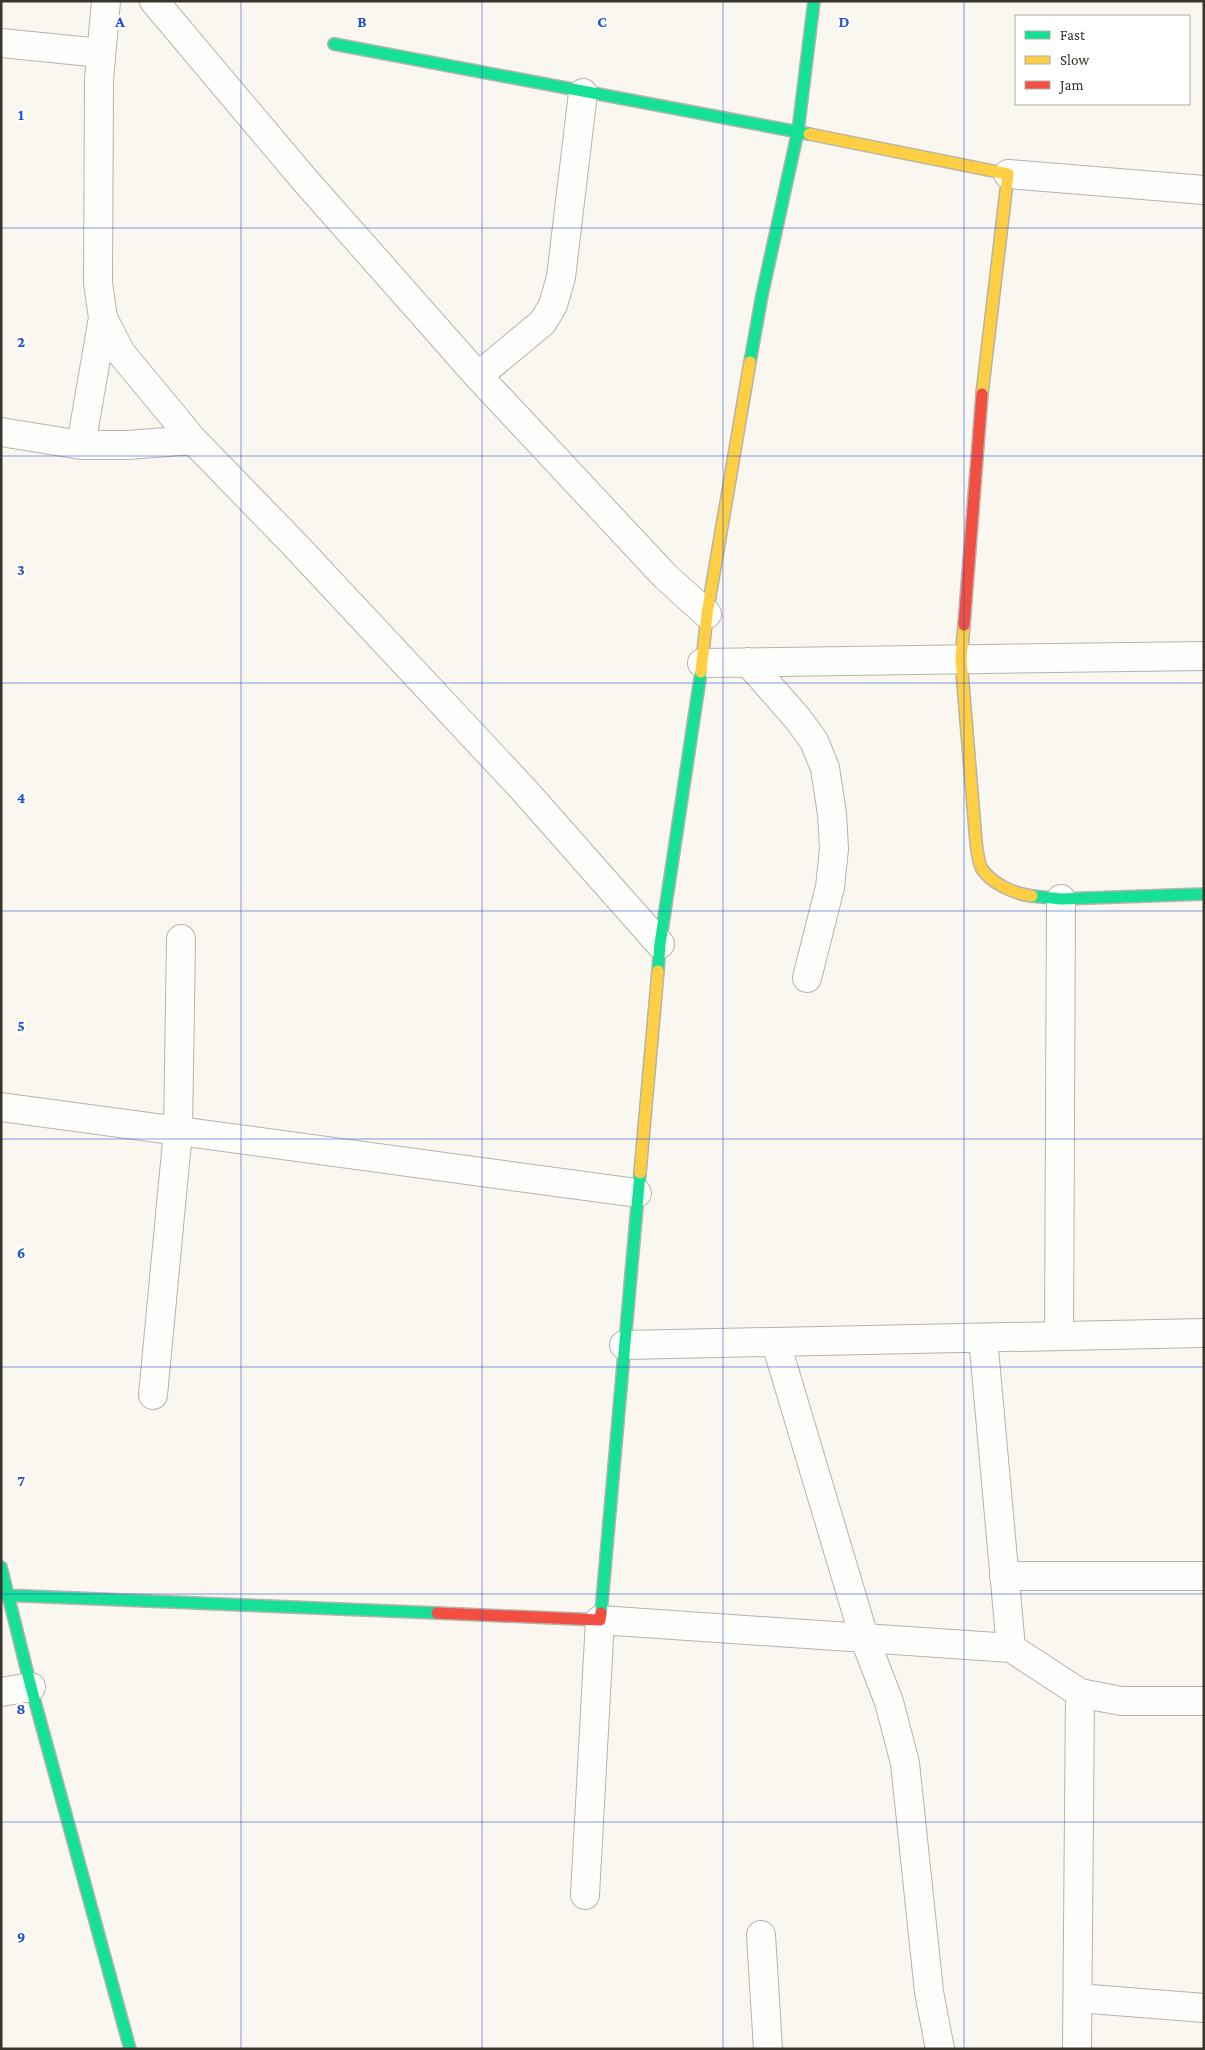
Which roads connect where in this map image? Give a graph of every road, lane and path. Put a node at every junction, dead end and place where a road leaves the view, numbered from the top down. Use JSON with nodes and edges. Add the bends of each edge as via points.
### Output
{"nodes":[{"id":1,"x":106,"y":1,"type":"edge"},
{"id":2,"x":154,"y":1,"type":"edge"},
{"id":3,"x":814,"y":1,"type":"edge"},
{"id":4,"x":1,"y":43,"type":"edge"},
{"id":5,"x":334,"y":44,"type":"dead end"},
{"id":6,"x":101,"y":53,"type":"junction"},
{"id":7,"x":583,"y":93,"type":"junction"},
{"id":8,"x":798,"y":131,"type":"junction"},
{"id":9,"x":1008,"y":174,"type":"junction"},
{"id":10,"x":1204,"y":190,"type":"edge"},
{"id":11,"x":103,"y":318,"type":"junction"},
{"id":12,"x":478,"y":376,"type":"junction"},
{"id":13,"x":1,"y":432,"type":"edge"},
{"id":14,"x":193,"y":440,"type":"junction"},
{"id":15,"x":81,"y":445,"type":"junction"},
{"id":16,"x":707,"y":614,"type":"junction"},
{"id":17,"x":1204,"y":656,"type":"edge"},
{"id":18,"x":962,"y":659,"type":"junction"},
{"id":19,"x":748,"y":662,"type":"junction"},
{"id":20,"x":702,"y":663,"type":"junction"},
{"id":21,"x":1204,"y":894,"type":"edge"},
{"id":22,"x":1061,"y":899,"type":"junction"},
{"id":23,"x":181,"y":939,"type":"dead end"},
{"id":24,"x":660,"y":944,"type":"junction"},
{"id":25,"x":806,"y":978,"type":"dead end"},
{"id":26,"x":1,"y":1107,"type":"edge"},
{"id":27,"x":178,"y":1131,"type":"junction"},
{"id":28,"x":637,"y":1192,"type":"junction"},
{"id":29,"x":1204,"y":1333,"type":"edge"},
{"id":30,"x":1059,"y":1336,"type":"junction"},
{"id":31,"x":983,"y":1338,"type":"junction"},
{"id":32,"x":776,"y":1343,"type":"junction"},
{"id":33,"x":624,"y":1346,"type":"junction"},
{"id":34,"x":153,"y":1395,"type":"dead end"},
{"id":35,"x":1,"y":1567,"type":"edge"},
{"id":36,"x":1004,"y":1576,"type":"junction"},
{"id":37,"x":1204,"y":1576,"type":"edge"},
{"id":38,"x":4,"y":1595,"type":"edge"},
{"id":39,"x":600,"y":1620,"type":"junction"},
{"id":40,"x":864,"y":1637,"type":"junction"},
{"id":41,"x":1011,"y":1648,"type":"junction"},
{"id":42,"x":31,"y":1687,"type":"junction"},
{"id":43,"x":1,"y":1692,"type":"edge"},
{"id":44,"x":1080,"y":1693,"type":"junction"},
{"id":45,"x":1204,"y":1701,"type":"edge"},
{"id":46,"x":585,"y":1894,"type":"dead end"},
{"id":47,"x":761,"y":1935,"type":"dead end"},
{"id":48,"x":1078,"y":1998,"type":"junction"},
{"id":49,"x":1204,"y":2008,"type":"edge"},
{"id":50,"x":130,"y":2049,"type":"edge"},
{"id":51,"x":768,"y":2049,"type":"edge"},
{"id":52,"x":940,"y":2049,"type":"edge"},
{"id":53,"x":1077,"y":2049,"type":"edge"}],
"edges":[{"from":1,"to":6,"type":"street"},
{"from":2,"to":12,"type":"street","via":[[303,178]]},
{"from":3,"to":8,"type":"street"},
{"from":4,"to":6,"type":"street"},
{"from":5,"to":7,"type":"street"},
{"from":6,"to":11,"type":"street","via":[[98,283]]},
{"from":7,"to":8,"type":"street"},
{"from":7,"to":12,"type":"street","via":[[561,277],[553,305],[543,322]]},
{"from":8,"to":9,"type":"street"},
{"from":8,"to":16,"type":"street","via":[[762,295]]},
{"from":9,"to":10,"type":"street"},
{"from":9,"to":18,"type":"street","via":[[985,357]]},
{"from":11,"to":14,"type":"street","via":[[121,353]]},
{"from":11,"to":15,"type":"street"},
{"from":12,"to":16,"type":"street","via":[[664,576]]},
{"from":13,"to":15,"type":"street"},
{"from":14,"to":15,"type":"street"},
{"from":14,"to":24,"type":"street","via":[[523,789]]},
{"from":16,"to":20,"type":"street"},
{"from":17,"to":18,"type":"street"},
{"from":18,"to":19,"type":"street"},
{"from":18,"to":22,"type":"street","via":[[976,842],[982,868],[999,884],[1020,895]]},
{"from":19,"to":20,"type":"street"},
{"from":19,"to":25,"type":"street","via":[[814,741],[825,768],[834,849],[830,887]]},
{"from":20,"to":24,"type":"street"},
{"from":21,"to":22,"type":"street"},
{"from":22,"to":30,"type":"street"},
{"from":23,"to":27,"type":"street"},
{"from":24,"to":28,"type":"street"},
{"from":26,"to":27,"type":"street"},
{"from":27,"to":28,"type":"street"},
{"from":27,"to":34,"type":"street"},
{"from":28,"to":33,"type":"street"},
{"from":29,"to":30,"type":"street"},
{"from":30,"to":31,"type":"street"},
{"from":31,"to":32,"type":"street"},
{"from":31,"to":36,"type":"street"},
{"from":32,"to":33,"type":"street"},
{"from":32,"to":40,"type":"street"},
{"from":33,"to":39,"type":"street"},
{"from":35,"to":38,"type":"street"},
{"from":36,"to":37,"type":"street"},
{"from":36,"to":41,"type":"street"},
{"from":38,"to":39,"type":"street"},
{"from":38,"to":42,"type":"street"},
{"from":39,"to":40,"type":"street"},
{"from":39,"to":46,"type":"street"},
{"from":40,"to":41,"type":"street"},
{"from":40,"to":52,"type":"street","via":[[889,1702],[905,1764],[930,1992]]},
{"from":41,"to":44,"type":"street"},
{"from":42,"to":43,"type":"street"},
{"from":42,"to":50,"type":"street"},
{"from":44,"to":45,"type":"street","via":[[1121,1701]]},
{"from":44,"to":48,"type":"street"},
{"from":47,"to":51,"type":"street"},
{"from":48,"to":49,"type":"street"},
{"from":48,"to":53,"type":"street"}]}
